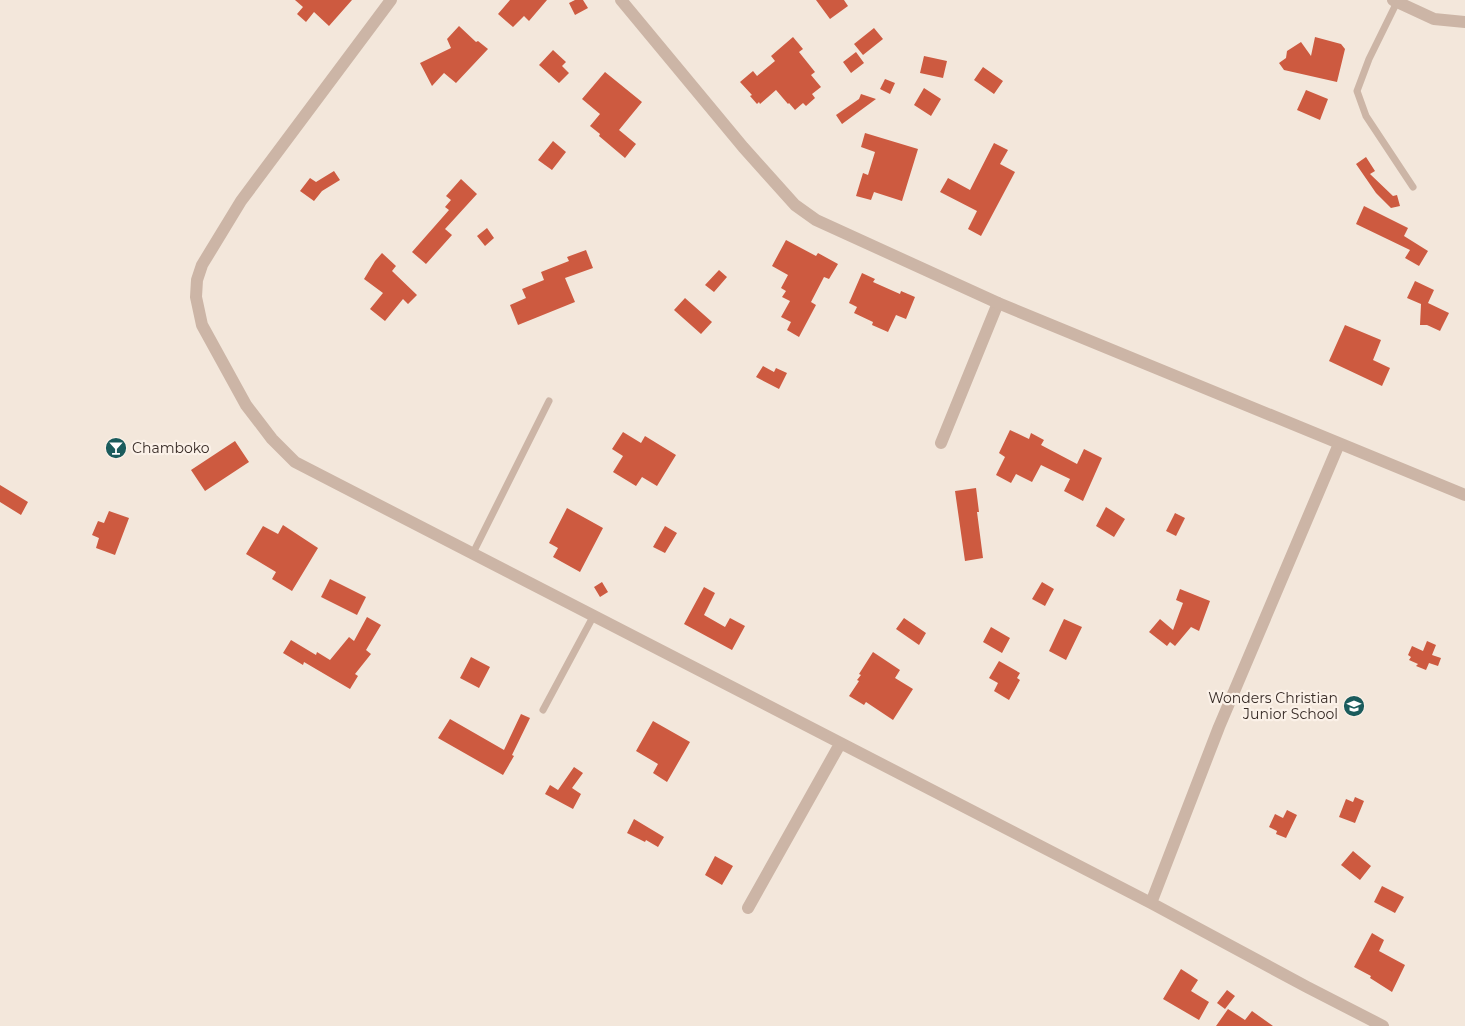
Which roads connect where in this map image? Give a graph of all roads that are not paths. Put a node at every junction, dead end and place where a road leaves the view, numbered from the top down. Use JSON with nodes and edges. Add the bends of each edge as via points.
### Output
{"nodes":[{"id":1,"x":391,"y":0,"type":"edge"},
{"id":2,"x":621,"y":0,"type":"edge"},
{"id":3,"x":1395,"y":1,"type":"edge"},
{"id":4,"x":1465,"y":22,"type":"edge"},
{"id":5,"x":1413,"y":187,"type":"dead end"},
{"id":6,"x":998,"y":303,"type":"junction"},
{"id":7,"x":549,"y":401,"type":"dead end"},
{"id":8,"x":941,"y":443,"type":"dead end"},
{"id":9,"x":1339,"y":444,"type":"junction"},
{"id":10,"x":1465,"y":495,"type":"edge"},
{"id":11,"x":473,"y":553,"type":"junction"},
{"id":12,"x":594,"y":615,"type":"junction"},
{"id":13,"x":543,"y":710,"type":"dead end"},
{"id":14,"x":840,"y":744,"type":"junction"},
{"id":15,"x":1151,"y":903,"type":"junction"},
{"id":16,"x":748,"y":908,"type":"dead end"},
{"id":17,"x":1383,"y":1026,"type":"edge"}],
"edges":[{"from":1,"to":11,"type":"street","via":[[241,201],[202,265],[196,297],[202,325],[246,405],[295,462]]},
{"from":2,"to":6,"type":"street","via":[[795,205],[816,220]]},
{"from":3,"to":4,"type":"street","via":[[1434,19]]},
{"from":3,"to":5,"type":"lane","via":[[1357,91],[1366,116]]},
{"from":6,"to":8,"type":"street"},
{"from":6,"to":9,"type":"street"},
{"from":7,"to":11,"type":"lane"},
{"from":9,"to":10,"type":"street"},
{"from":9,"to":15,"type":"street","via":[[1219,727]]},
{"from":11,"to":12,"type":"street"},
{"from":12,"to":13,"type":"lane"},
{"from":12,"to":14,"type":"street"},
{"from":14,"to":15,"type":"street"},
{"from":14,"to":16,"type":"street"},
{"from":15,"to":17,"type":"street"}]}
